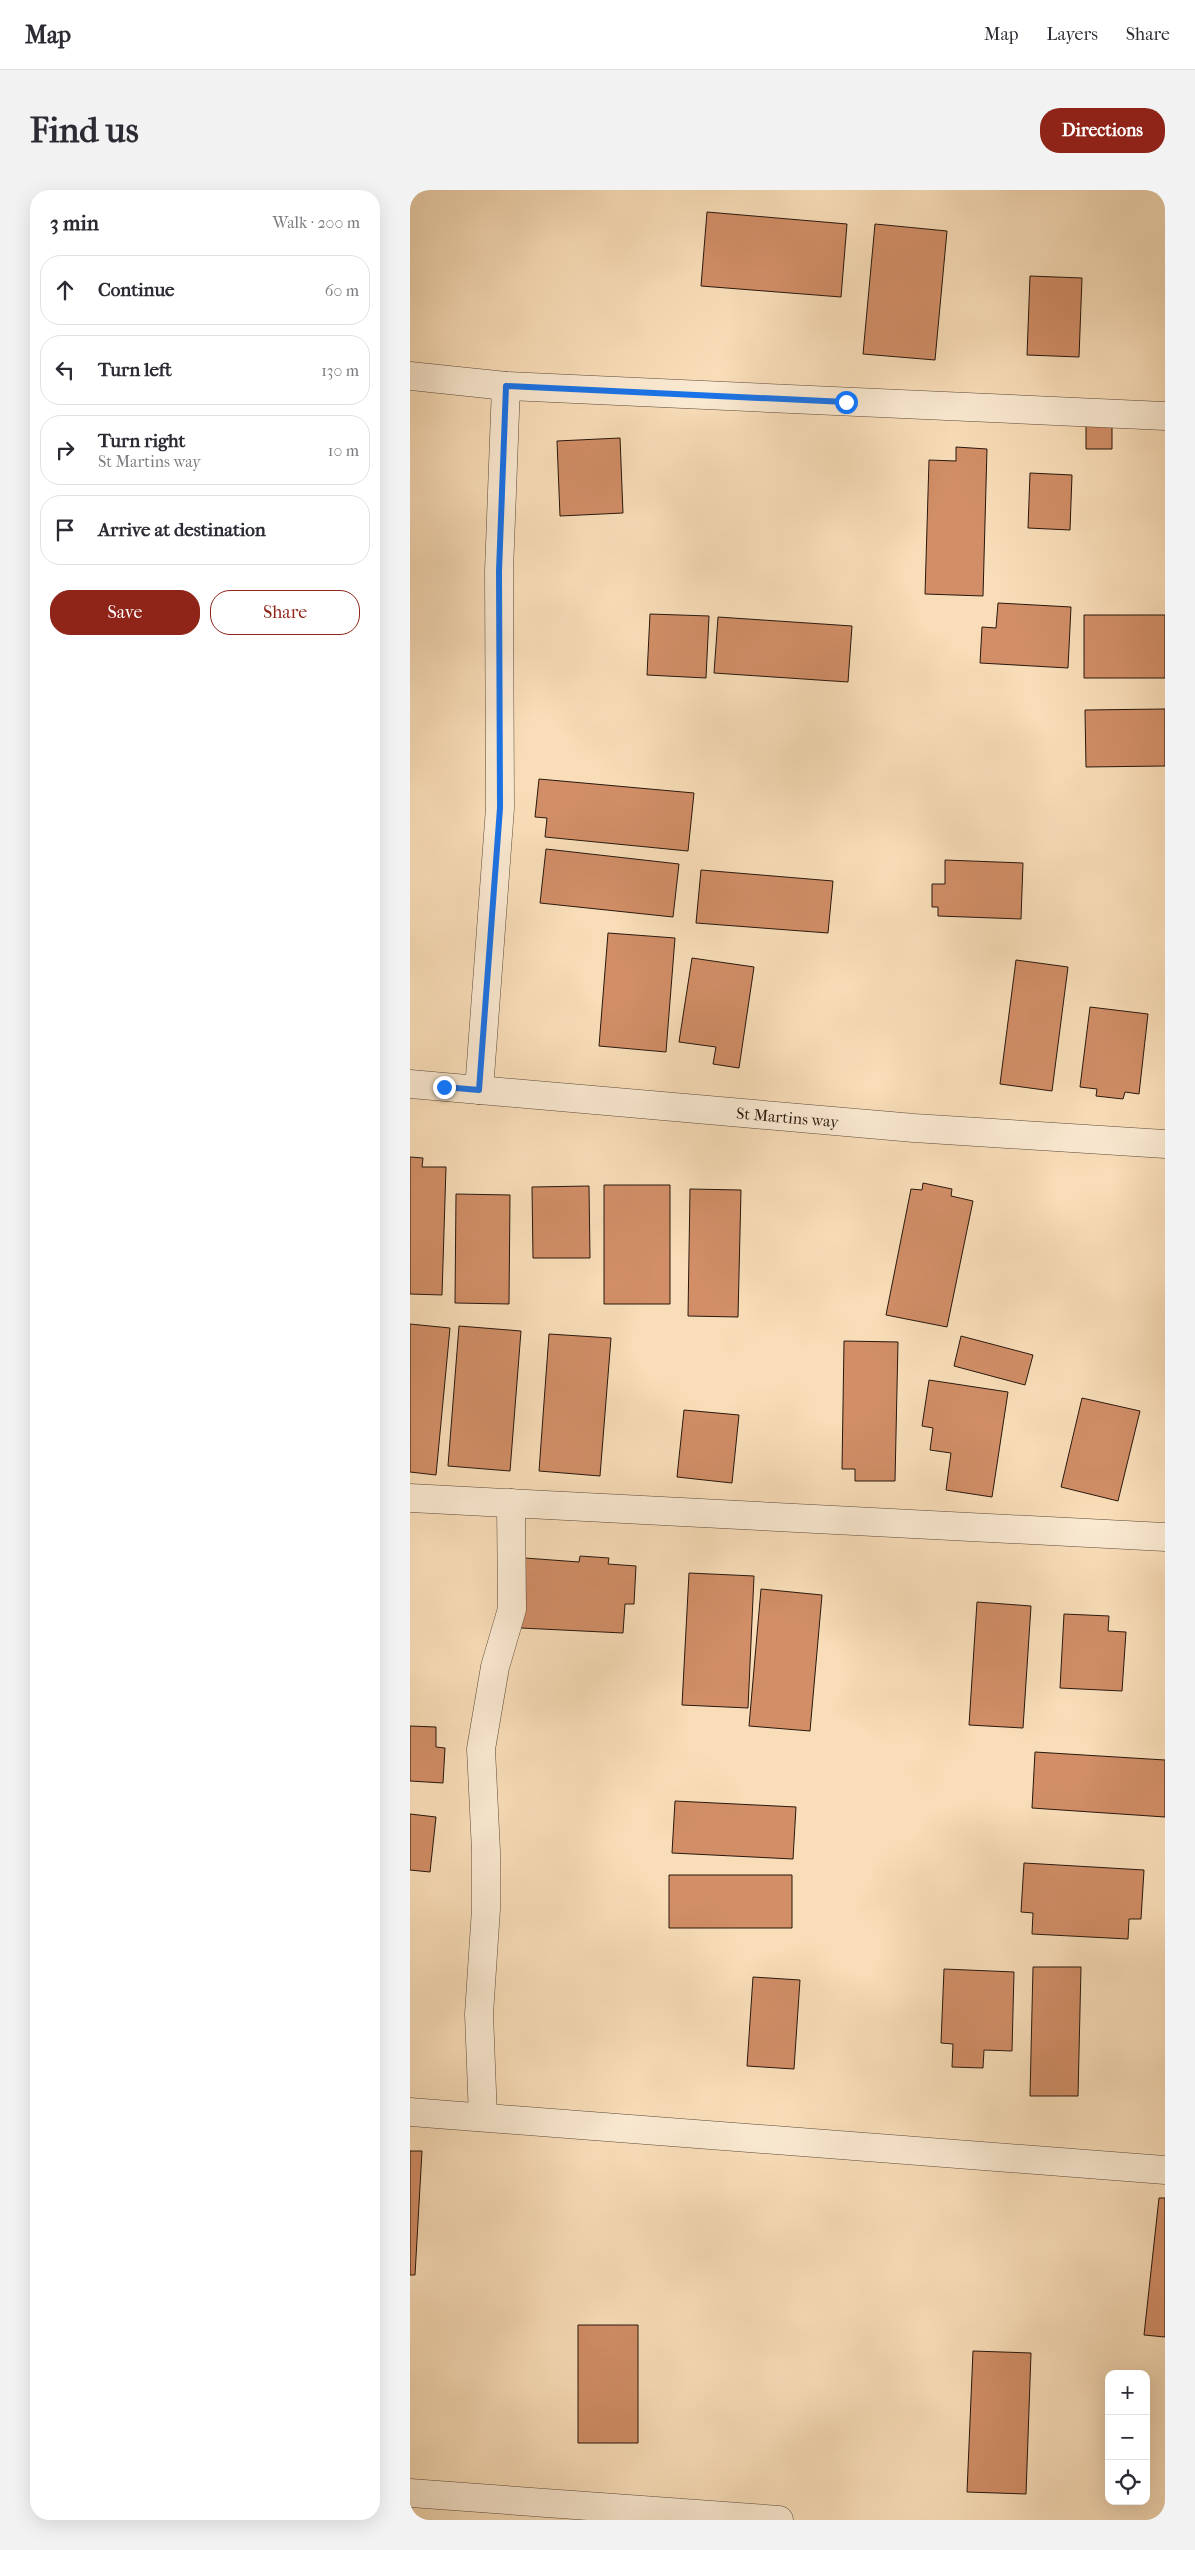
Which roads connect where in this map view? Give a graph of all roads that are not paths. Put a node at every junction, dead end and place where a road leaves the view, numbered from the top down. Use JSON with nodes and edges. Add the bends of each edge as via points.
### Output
{"nodes":[{"id":1,"x":410,"y":376,"type":"edge"},
{"id":2,"x":506,"y":386,"type":"junction"},
{"id":3,"x":1165,"y":416,"type":"edge"},
{"id":4,"x":410,"y":1084,"type":"edge"},
{"id":5,"x":479,"y":1090,"type":"junction"},
{"id":6,"x":1165,"y":1144,"type":"edge"},
{"id":7,"x":410,"y":1498,"type":"edge"},
{"id":8,"x":511,"y":1503,"type":"junction"},
{"id":9,"x":1165,"y":1538,"type":"edge"},
{"id":10,"x":410,"y":2112,"type":"edge"},
{"id":11,"x":483,"y":2117,"type":"junction"},
{"id":12,"x":1165,"y":2170,"type":"edge"},
{"id":13,"x":410,"y":2493,"type":"edge"},
{"id":14,"x":779,"y":2520,"type":"edge"}],
"edges":[{"from":1,"to":2,"type":"street"},
{"from":2,"to":3,"type":"street"},
{"from":2,"to":5,"type":"street","via":[[499,571],[500,808]]},
{"from":4,"to":5,"type":"street","name":"St Martins way"},
{"from":5,"to":6,"type":"street","name":"St Martins way","via":[[914,1128]]},
{"from":7,"to":8,"type":"street"},
{"from":8,"to":9,"type":"street"},
{"from":8,"to":11,"type":"street","via":[[512,1609],[495,1666],[481,1749],[486,1850],[486,1909],[478,2014]]},
{"from":10,"to":11,"type":"street"},
{"from":11,"to":12,"type":"street"},
{"from":13,"to":14,"type":"street"}]}
